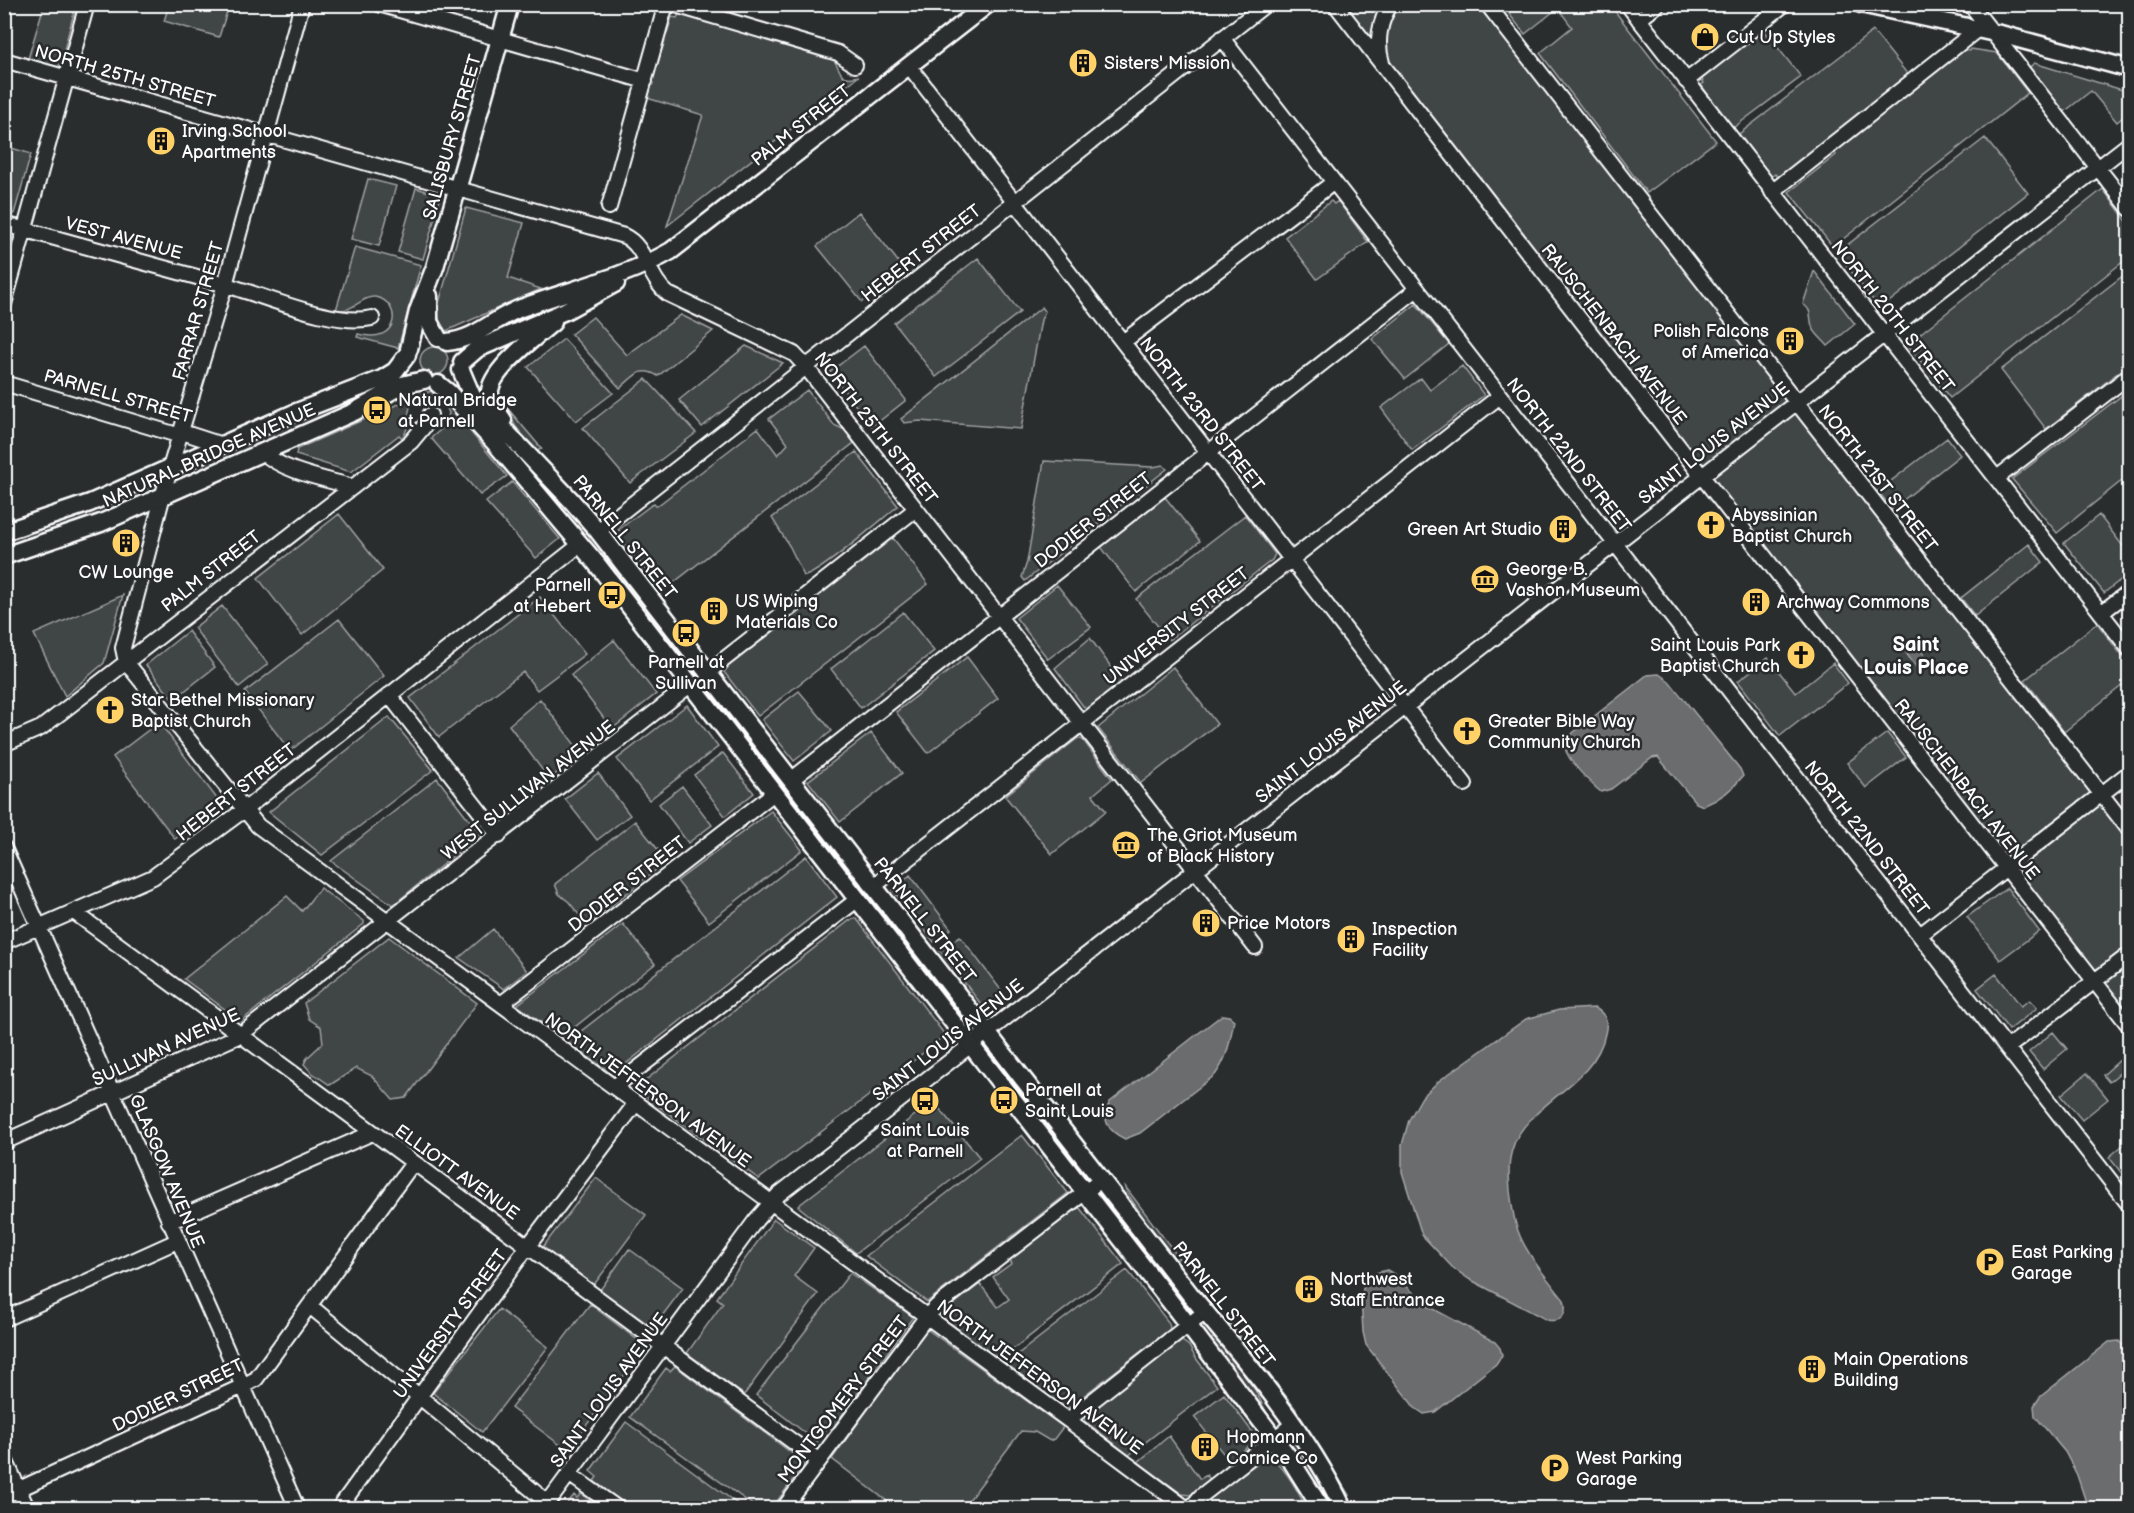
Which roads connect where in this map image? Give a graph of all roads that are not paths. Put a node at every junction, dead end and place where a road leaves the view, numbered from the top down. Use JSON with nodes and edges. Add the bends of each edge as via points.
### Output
{"nodes":[{"id":1,"x":87,"y":4,"type":"edge"},
{"id":2,"x":302,"y":4,"type":"edge"},
{"id":3,"x":510,"y":4,"type":"edge"},
{"id":4,"x":666,"y":4,"type":"edge"},
{"id":5,"x":672,"y":4,"type":"edge"},
{"id":6,"x":988,"y":4,"type":"edge"},
{"id":7,"x":1266,"y":4,"type":"edge"},
{"id":8,"x":1335,"y":4,"type":"edge"},
{"id":9,"x":1391,"y":4,"type":"edge"},
{"id":10,"x":1487,"y":4,"type":"edge"},
{"id":11,"x":1627,"y":4,"type":"edge"},
{"id":12,"x":1658,"y":4,"type":"edge"},
{"id":13,"x":1785,"y":4,"type":"edge"},
{"id":14,"x":1862,"y":4,"type":"edge"},
{"id":15,"x":1970,"y":4,"type":"edge"},
{"id":16,"x":382,"y":5,"type":"edge"},
{"id":17,"x":1639,"y":20,"type":"junction"},
{"id":18,"x":1985,"y":31,"type":"junction"},
{"id":19,"x":501,"y":39,"type":"junction"},
{"id":20,"x":1222,"y":39,"type":"junction"},
{"id":21,"x":4,"y":60,"type":"edge"},
{"id":22,"x":855,"y":65,"type":"dead end"},
{"id":23,"x":909,"y":66,"type":"junction"},
{"id":24,"x":1384,"y":68,"type":"junction"},
{"id":25,"x":2130,"y":69,"type":"edge"},
{"id":26,"x":67,"y":78,"type":"junction"},
{"id":27,"x":645,"y":81,"type":"junction"},
{"id":28,"x":1686,"y":81,"type":"junction"},
{"id":29,"x":266,"y":136,"type":"junction"},
{"id":30,"x":2130,"y":143,"type":"edge"},
{"id":31,"x":2097,"y":168,"type":"junction"},
{"id":32,"x":1334,"y":182,"type":"junction"},
{"id":33,"x":458,"y":189,"type":"junction"},
{"id":34,"x":1772,"y":192,"type":"junction"},
{"id":35,"x":1015,"y":202,"type":"junction"},
{"id":36,"x":609,"y":207,"type":"dead end"},
{"id":37,"x":2130,"y":209,"type":"edge"},
{"id":38,"x":4,"y":224,"type":"edge"},
{"id":39,"x":24,"y":230,"type":"junction"},
{"id":40,"x":640,"y":267,"type":"junction"},
{"id":41,"x":431,"y":280,"type":"junction"},
{"id":42,"x":225,"y":285,"type":"junction"},
{"id":43,"x":1417,"y":289,"type":"junction"},
{"id":44,"x":4,"y":304,"type":"edge"},
{"id":45,"x":565,"y":311,"type":"junction"},
{"id":46,"x":372,"y":318,"type":"dead end"},
{"id":47,"x":1883,"y":334,"type":"junction"},
{"id":48,"x":443,"y":340,"type":"junction"},
{"id":49,"x":1123,"y":342,"type":"junction"},
{"id":50,"x":408,"y":352,"type":"junction"},
{"id":51,"x":461,"y":366,"type":"junction"},
{"id":52,"x":806,"y":367,"type":"junction"},
{"id":53,"x":2130,"y":375,"type":"edge"},
{"id":54,"x":431,"y":382,"type":"junction"},
{"id":55,"x":4,"y":383,"type":"edge"},
{"id":56,"x":1500,"y":396,"type":"junction"},
{"id":57,"x":1796,"y":402,"type":"junction"},
{"id":58,"x":294,"y":413,"type":"junction"},
{"id":59,"x":430,"y":415,"type":"dead end"},
{"id":60,"x":182,"y":432,"type":"junction"},
{"id":61,"x":222,"y":445,"type":"junction"},
{"id":62,"x":524,"y":450,"type":"junction"},
{"id":63,"x":263,"y":452,"type":"junction"},
{"id":64,"x":1208,"y":452,"type":"junction"},
{"id":65,"x":170,"y":468,"type":"junction"},
{"id":66,"x":1701,"y":476,"type":"junction"},
{"id":67,"x":1997,"y":478,"type":"junction"},
{"id":68,"x":353,"y":487,"type":"junction"},
{"id":69,"x":163,"y":496,"type":"junction"},
{"id":70,"x":916,"y":509,"type":"junction"},
{"id":71,"x":598,"y":531,"type":"junction"},
{"id":72,"x":6,"y":532,"type":"edge"},
{"id":73,"x":1615,"y":543,"type":"junction"},
{"id":74,"x":40,"y":544,"type":"junction"},
{"id":75,"x":581,"y":544,"type":"junction"},
{"id":76,"x":4,"y":556,"type":"edge"},
{"id":77,"x":1291,"y":559,"type":"junction"},
{"id":78,"x":2130,"y":591,"type":"edge"},
{"id":79,"x":2101,"y":613,"type":"junction"},
{"id":80,"x":1000,"y":616,"type":"junction"},
{"id":81,"x":2130,"y":650,"type":"edge"},
{"id":82,"x":126,"y":662,"type":"junction"},
{"id":83,"x":708,"y":672,"type":"junction"},
{"id":84,"x":690,"y":685,"type":"junction"},
{"id":85,"x":389,"y":695,"type":"junction"},
{"id":86,"x":1406,"y":706,"type":"junction"},
{"id":87,"x":1082,"y":722,"type":"junction"},
{"id":88,"x":4,"y":744,"type":"edge"},
{"id":89,"x":2130,"y":772,"type":"edge"},
{"id":90,"x":791,"y":780,"type":"junction"},
{"id":91,"x":1465,"y":784,"type":"dead end"},
{"id":92,"x":774,"y":793,"type":"junction"},
{"id":93,"x":2101,"y":794,"type":"junction"},
{"id":94,"x":244,"y":810,"type":"junction"},
{"id":95,"x":2130,"y":831,"type":"edge"},
{"id":96,"x":499,"y":836,"type":"junction"},
{"id":97,"x":4,"y":848,"type":"edge"},
{"id":98,"x":2006,"y":868,"type":"junction"},
{"id":99,"x":1197,"y":869,"type":"junction"},
{"id":100,"x":874,"y":886,"type":"junction"},
{"id":101,"x":858,"y":899,"type":"junction"},
{"id":102,"x":74,"y":912,"type":"junction"},
{"id":103,"x":388,"y":922,"type":"junction"},
{"id":104,"x":39,"y":927,"type":"junction"},
{"id":105,"x":1920,"y":935,"type":"junction"},
{"id":106,"x":889,"y":940,"type":"junction"},
{"id":107,"x":4,"y":942,"type":"edge"},
{"id":108,"x":1256,"y":947,"type":"dead end"},
{"id":109,"x":2130,"y":954,"type":"edge"},
{"id":110,"x":2094,"y":981,"type":"junction"},
{"id":111,"x":501,"y":1004,"type":"junction"},
{"id":112,"x":2130,"y":1027,"type":"edge"},
{"id":113,"x":988,"y":1032,"type":"junction"},
{"id":114,"x":240,"y":1035,"type":"junction"},
{"id":115,"x":970,"y":1046,"type":"junction"},
{"id":116,"x":2007,"y":1048,"type":"junction"},
{"id":117,"x":614,"y":1087,"type":"junction"},
{"id":118,"x":113,"y":1092,"type":"junction"},
{"id":119,"x":636,"y":1103,"type":"junction"},
{"id":120,"x":372,"y":1133,"type":"junction"},
{"id":121,"x":4,"y":1142,"type":"edge"},
{"id":122,"x":413,"y":1163,"type":"junction"},
{"id":123,"x":1102,"y":1179,"type":"junction"},
{"id":124,"x":1084,"y":1192,"type":"junction"},
{"id":125,"x":771,"y":1202,"type":"junction"},
{"id":126,"x":2130,"y":1206,"type":"edge"},
{"id":127,"x":169,"y":1222,"type":"junction"},
{"id":128,"x":177,"y":1241,"type":"junction"},
{"id":129,"x":528,"y":1246,"type":"junction"},
{"id":130,"x":310,"y":1306,"type":"junction"},
{"id":131,"x":1205,"y":1312,"type":"junction"},
{"id":132,"x":927,"y":1316,"type":"junction"},
{"id":133,"x":4,"y":1319,"type":"edge"},
{"id":134,"x":1188,"y":1326,"type":"junction"},
{"id":135,"x":662,"y":1347,"type":"junction"},
{"id":136,"x":243,"y":1386,"type":"junction"},
{"id":137,"x":420,"y":1397,"type":"junction"},
{"id":138,"x":1068,"y":1420,"type":"junction"},
{"id":139,"x":1292,"y":1425,"type":"junction"},
{"id":140,"x":1274,"y":1439,"type":"junction"},
{"id":141,"x":4,"y":1457,"type":"edge"},
{"id":142,"x":819,"y":1461,"type":"junction"},
{"id":143,"x":569,"y":1474,"type":"junction"},
{"id":144,"x":18,"y":1490,"type":"junction"},
{"id":145,"x":4,"y":1496,"type":"edge"},
{"id":146,"x":546,"y":1506,"type":"edge"},
{"id":147,"x":27,"y":1509,"type":"edge"},
{"id":148,"x":297,"y":1509,"type":"edge"},
{"id":149,"x":339,"y":1509,"type":"edge"},
{"id":150,"x":617,"y":1509,"type":"edge"},
{"id":151,"x":784,"y":1509,"type":"edge"},
{"id":152,"x":1186,"y":1509,"type":"edge"},
{"id":153,"x":1191,"y":1509,"type":"edge"},
{"id":154,"x":1321,"y":1509,"type":"edge"},
{"id":155,"x":1343,"y":1509,"type":"edge"}],
"edges":[{"from":1,"to":26,"type":"street"},
{"from":2,"to":29,"type":"street","name":"FARRAR STREET"},
{"from":3,"to":19,"type":"main road","name":"SALISBURY STREET"},
{"from":4,"to":27,"type":"street"},
{"from":5,"to":22,"type":"street","via":[[838,53]]},
{"from":6,"to":23,"type":"main road","name":"PALM STREET"},
{"from":7,"to":20,"type":"street","name":"HEBERT STREET"},
{"from":8,"to":24,"type":"street","name":"RAUSCHENBACH AVENUE"},
{"from":9,"to":24,"type":"street","via":[[1379,36]]},
{"from":10,"to":57,"type":"street","name":"NORTH 21ST STREET"},
{"from":11,"to":17,"type":"street","name":"NORTH 20TH STREET"},
{"from":12,"to":17,"type":"street"},
{"from":13,"to":28,"type":"street"},
{"from":14,"to":18,"type":"main road"},
{"from":15,"to":18,"type":"street"},
{"from":16,"to":19,"type":"street"},
{"from":17,"to":28,"type":"street","name":"NORTH 20TH STREET"},
{"from":18,"to":25,"type":"main road"},
{"from":18,"to":31,"type":"street"},
{"from":18,"to":34,"type":"street"},
{"from":19,"to":27,"type":"street"},
{"from":19,"to":33,"type":"main road","name":"SALISBURY STREET"},
{"from":20,"to":32,"type":"street","name":"NORTH 22ND STREET"},
{"from":20,"to":35,"type":"street","name":"HEBERT STREET"},
{"from":21,"to":26,"type":"street","name":"NORTH 25TH STREET"},
{"from":23,"to":35,"type":"street","name":"NORTH 23RD STREET"},
{"from":23,"to":40,"type":"main road","name":"PALM STREET","via":[[681,243]]},
{"from":24,"to":66,"type":"street","name":"RAUSCHENBACH AVENUE"},
{"from":26,"to":29,"type":"street","name":"NORTH 25TH STREET"},
{"from":26,"to":39,"type":"street"},
{"from":27,"to":36,"type":"street"},
{"from":28,"to":34,"type":"street","name":"NORTH 20TH STREET"},
{"from":29,"to":33,"type":"street","name":"NORTH 25TH STREET"},
{"from":29,"to":42,"type":"street","name":"FARRAR STREET"},
{"from":30,"to":31,"type":"street","name":"SAINT LOUIS AVENUE"},
{"from":31,"to":37,"type":"street"},
{"from":31,"to":47,"type":"street","name":"SAINT LOUIS AVENUE"},
{"from":32,"to":43,"type":"street","name":"NORTH 22ND STREET"},
{"from":32,"to":49,"type":"street"},
{"from":33,"to":40,"type":"street","name":"NORTH 25TH STREET","via":[[624,236],[634,242]]},
{"from":33,"to":41,"type":"main road","name":"SALISBURY STREET"},
{"from":34,"to":47,"type":"street","name":"NORTH 20TH STREET"},
{"from":35,"to":49,"type":"street","name":"NORTH 23RD STREET"},
{"from":35,"to":52,"type":"street","name":"HEBERT STREET"},
{"from":38,"to":39,"type":"street","name":"VEST AVENUE"},
{"from":39,"to":42,"type":"street","name":"VEST AVENUE"},
{"from":39,"to":44,"type":"street"},
{"from":40,"to":45,"type":"main road"},
{"from":40,"to":48,"type":"main road","via":[[522,308],[469,338]]},
{"from":40,"to":52,"type":"street","name":"NORTH 25TH STREET","via":[[668,294],[787,349]]},
{"from":41,"to":48,"type":"main road","name":"SALISBURY STREET","via":[[427,315],[431,329]]},
{"from":41,"to":50,"type":"main road","name":"SALISBURY STREET"},
{"from":42,"to":46,"type":"street","name":"VEST AVENUE","via":[[334,318]]},
{"from":42,"to":60,"type":"street","name":"FARRAR STREET"},
{"from":43,"to":56,"type":"street","name":"NORTH 22ND STREET"},
{"from":43,"to":64,"type":"street","name":"DODIER STREET"},
{"from":45,"to":51,"type":"main road","via":[[477,350]]},
{"from":45,"to":62,"type":"main road","via":[[507,363],[491,386],[494,406]]},
{"from":47,"to":57,"type":"street","name":"SAINT LOUIS AVENUE"},
{"from":47,"to":67,"type":"street","name":"NORTH 20TH STREET"},
{"from":48,"to":50,"type":"main road","via":[[421,339]]},
{"from":48,"to":51,"type":"main road","via":[[456,351]]},
{"from":49,"to":64,"type":"street","name":"NORTH 23RD STREET"},
{"from":50,"to":54,"type":"main road","via":[[412,371]]},
{"from":50,"to":58,"type":"main road","name":"NATURAL BRIDGE AVENUE","via":[[390,375]]},
{"from":51,"to":54,"type":"main road","via":[[449,382]]},
{"from":51,"to":62,"type":"main road","name":"PARNELL STREET","via":[[472,396]]},
{"from":52,"to":70,"type":"street","name":"NORTH 25TH STREET"},
{"from":52,"to":71,"type":"street","name":"HEBERT STREET"},
{"from":53,"to":67,"type":"street"},
{"from":54,"to":63,"type":"main road","name":"NATURAL BRIDGE AVENUE","via":[[402,385],[354,412]]},
{"from":54,"to":75,"type":"main road","via":[[449,393]]},
{"from":55,"to":60,"type":"street","name":"PARNELL STREET","via":[[174,434]]},
{"from":56,"to":73,"type":"street","name":"NORTH 22ND STREET"},
{"from":56,"to":77,"type":"street","name":"UNIVERSITY STREET"},
{"from":57,"to":66,"type":"street","name":"SAINT LOUIS AVENUE"},
{"from":57,"to":93,"type":"street","name":"NORTH 21ST STREET"},
{"from":58,"to":61,"type":"main road","name":"NATURAL BRIDGE AVENUE"},
{"from":58,"to":69,"type":"main road","via":[[262,438],[207,464]]},
{"from":59,"to":68,"type":"street","name":"PALM STREET","via":[[411,442]]},
{"from":60,"to":61,"type":"street","name":"PARNELL STREET"},
{"from":60,"to":65,"type":"street","name":"FARRAR STREET"},
{"from":61,"to":65,"type":"main road","name":"NATURAL BRIDGE AVENUE"},
{"from":62,"to":71,"type":"main road","name":"PARNELL STREET"},
{"from":63,"to":68,"type":"street","via":[[285,466]]},
{"from":63,"to":69,"type":"main road","name":"NATURAL BRIDGE AVENUE"},
{"from":64,"to":77,"type":"street","name":"NORTH 23RD STREET"},
{"from":64,"to":80,"type":"street","name":"DODIER STREET"},
{"from":65,"to":69,"type":"street","name":"FARRAR STREET"},
{"from":65,"to":72,"type":"main road","name":"NATURAL BRIDGE AVENUE","via":[[90,503]]},
{"from":65,"to":74,"type":"main road","via":[[125,499]]},
{"from":66,"to":73,"type":"street","name":"SAINT LOUIS AVENUE"},
{"from":66,"to":98,"type":"street","name":"RAUSCHENBACH AVENUE"},
{"from":67,"to":79,"type":"street","name":"NORTH 20TH STREET"},
{"from":68,"to":82,"type":"street","name":"PALM STREET"},
{"from":69,"to":74,"type":"main road","name":"NATURAL BRIDGE AVENUE"},
{"from":69,"to":82,"type":"street","name":"FARRAR STREET","via":[[123,648]]},
{"from":70,"to":80,"type":"street","name":"NORTH 25TH STREET"},
{"from":70,"to":83,"type":"street"},
{"from":71,"to":83,"type":"main road","name":"PARNELL STREET"},
{"from":73,"to":86,"type":"street","name":"SAINT LOUIS AVENUE"},
{"from":73,"to":105,"type":"street","name":"NORTH 22ND STREET"},
{"from":74,"to":76,"type":"main road","name":"NATURAL BRIDGE AVENUE"},
{"from":75,"to":84,"type":"main road"},
{"from":75,"to":85,"type":"street","name":"HEBERT STREET"},
{"from":77,"to":86,"type":"street","name":"NORTH 23RD STREET"},
{"from":77,"to":87,"type":"street","name":"UNIVERSITY STREET"},
{"from":78,"to":79,"type":"street"},
{"from":79,"to":81,"type":"street","name":"NORTH 20TH STREET"},
{"from":80,"to":87,"type":"street","name":"NORTH 25TH STREET"},
{"from":80,"to":90,"type":"street","name":"DODIER STREET"},
{"from":82,"to":88,"type":"street","name":"PALM STREET","via":[[41,728]]},
{"from":82,"to":94,"type":"street","name":"NORTH JEFFERSON AVENUE"},
{"from":83,"to":90,"type":"main road","name":"PARNELL STREET"},
{"from":84,"to":92,"type":"main road"},
{"from":84,"to":96,"type":"street","name":"WEST SULLIVAN AVENUE"},
{"from":85,"to":94,"type":"street","name":"HEBERT STREET"},
{"from":85,"to":96,"type":"street"},
{"from":86,"to":91,"type":"street","name":"NORTH 23RD STREET"},
{"from":86,"to":99,"type":"street","name":"SAINT LOUIS AVENUE"},
{"from":87,"to":99,"type":"street","name":"NORTH 25TH STREET"},
{"from":87,"to":100,"type":"street","name":"UNIVERSITY STREET"},
{"from":89,"to":93,"type":"street"},
{"from":90,"to":100,"type":"main road","name":"PARNELL STREET"},
{"from":92,"to":101,"type":"main road"},
{"from":92,"to":111,"type":"street","name":"DODIER STREET"},
{"from":93,"to":95,"type":"street","name":"NORTH 21ST STREET"},
{"from":93,"to":98,"type":"street"},
{"from":94,"to":102,"type":"street","name":"HEBERT STREET","via":[[153,878]]},
{"from":94,"to":103,"type":"street","name":"NORTH JEFFERSON AVENUE","via":[[258,826]]},
{"from":96,"to":103,"type":"street","name":"WEST SULLIVAN AVENUE"},
{"from":97,"to":104,"type":"street","name":"GLASGOW AVENUE"},
{"from":98,"to":105,"type":"street"},
{"from":98,"to":110,"type":"street","name":"RAUSCHENBACH AVENUE"},
{"from":99,"to":108,"type":"street","name":"NORTH 25TH STREET"},
{"from":99,"to":113,"type":"street","name":"SAINT LOUIS AVENUE"},
{"from":100,"to":113,"type":"main road","name":"PARNELL STREET"},
{"from":101,"to":106,"type":"main road"},
{"from":101,"to":117,"type":"street"},
{"from":102,"to":104,"type":"street","name":"HEBERT STREET"},
{"from":102,"to":114,"type":"street","name":"ELLIOTT AVENUE"},
{"from":103,"to":111,"type":"street","name":"NORTH JEFFERSON AVENUE"},
{"from":103,"to":114,"type":"street","name":"SULLIVAN AVENUE"},
{"from":104,"to":107,"type":"street","name":"HEBERT STREET"},
{"from":104,"to":118,"type":"street","name":"GLASGOW AVENUE"},
{"from":105,"to":116,"type":"street","name":"NORTH 22ND STREET"},
{"from":106,"to":113,"type":"main road","via":[[968,1021]]},
{"from":106,"to":115,"type":"main road"},
{"from":109,"to":110,"type":"street"},
{"from":110,"to":112,"type":"street","name":"RAUSCHENBACH AVENUE"},
{"from":110,"to":116,"type":"street"},
{"from":111,"to":117,"type":"street","name":"NORTH JEFFERSON AVENUE"},
{"from":113,"to":115,"type":"street","name":"SAINT LOUIS AVENUE"},
{"from":113,"to":123,"type":"main road","name":"PARNELL STREET"},
{"from":114,"to":118,"type":"street","name":"SULLIVAN AVENUE"},
{"from":114,"to":120,"type":"street","name":"ELLIOTT AVENUE"},
{"from":115,"to":124,"type":"main road"},
{"from":115,"to":125,"type":"street","name":"SAINT LOUIS AVENUE"},
{"from":116,"to":126,"type":"street","name":"NORTH 22ND STREET"},
{"from":117,"to":119,"type":"street","name":"NORTH JEFFERSON AVENUE"},
{"from":118,"to":121,"type":"street","name":"SULLIVAN AVENUE"},
{"from":118,"to":127,"type":"street","name":"GLASGOW AVENUE"},
{"from":119,"to":125,"type":"street","name":"NORTH JEFFERSON AVENUE"},
{"from":119,"to":129,"type":"street","name":"UNIVERSITY STREET"},
{"from":120,"to":122,"type":"street","name":"ELLIOTT AVENUE"},
{"from":120,"to":127,"type":"street"},
{"from":122,"to":129,"type":"street","name":"ELLIOTT AVENUE"},
{"from":122,"to":130,"type":"street","name":"DODIER STREET"},
{"from":123,"to":124,"type":"street","name":"MONTGOMERY STREET"},
{"from":123,"to":131,"type":"main road","name":"PARNELL STREET"},
{"from":124,"to":132,"type":"street","name":"MONTGOMERY STREET"},
{"from":124,"to":134,"type":"main road"},
{"from":125,"to":132,"type":"street","name":"NORTH JEFFERSON AVENUE"},
{"from":125,"to":135,"type":"street","name":"SAINT LOUIS AVENUE"},
{"from":127,"to":128,"type":"street","name":"GLASGOW AVENUE"},
{"from":128,"to":133,"type":"street"},
{"from":128,"to":136,"type":"street","name":"GLASGOW AVENUE"},
{"from":129,"to":135,"type":"street","name":"ELLIOTT AVENUE"},
{"from":129,"to":137,"type":"street","name":"UNIVERSITY STREET"},
{"from":130,"to":136,"type":"street","name":"DODIER STREET","via":[[256,1379]]},
{"from":130,"to":137,"type":"street"},
{"from":131,"to":134,"type":"street"},
{"from":131,"to":139,"type":"main road","name":"PARNELL STREET"},
{"from":132,"to":138,"type":"street","name":"NORTH JEFFERSON AVENUE"},
{"from":132,"to":142,"type":"street","name":"MONTGOMERY STREET"},
{"from":134,"to":138,"type":"street"},
{"from":134,"to":140,"type":"main road"},
{"from":135,"to":142,"type":"street","name":"ELLIOTT AVENUE"},
{"from":135,"to":143,"type":"street","name":"SAINT LOUIS AVENUE"},
{"from":136,"to":144,"type":"street","name":"DODIER STREET"},
{"from":136,"to":148,"type":"street","name":"GLASGOW AVENUE"},
{"from":137,"to":146,"type":"street"},
{"from":137,"to":149,"type":"street","name":"UNIVERSITY STREET"},
{"from":138,"to":152,"type":"street","name":"NORTH JEFFERSON AVENUE"},
{"from":139,"to":140,"type":"street"},
{"from":139,"to":155,"type":"main road","name":"PARNELL STREET"},
{"from":140,"to":153,"type":"street","via":[[1201,1496]]},
{"from":140,"to":154,"type":"main road"},
{"from":141,"to":144,"type":"street"},
{"from":142,"to":151,"type":"street","name":"MONTGOMERY STREET"},
{"from":143,"to":146,"type":"street","name":"SAINT LOUIS AVENUE"},
{"from":143,"to":150,"type":"street"},
{"from":144,"to":145,"type":"street","name":"DODIER STREET"},
{"from":144,"to":147,"type":"street"}]}
